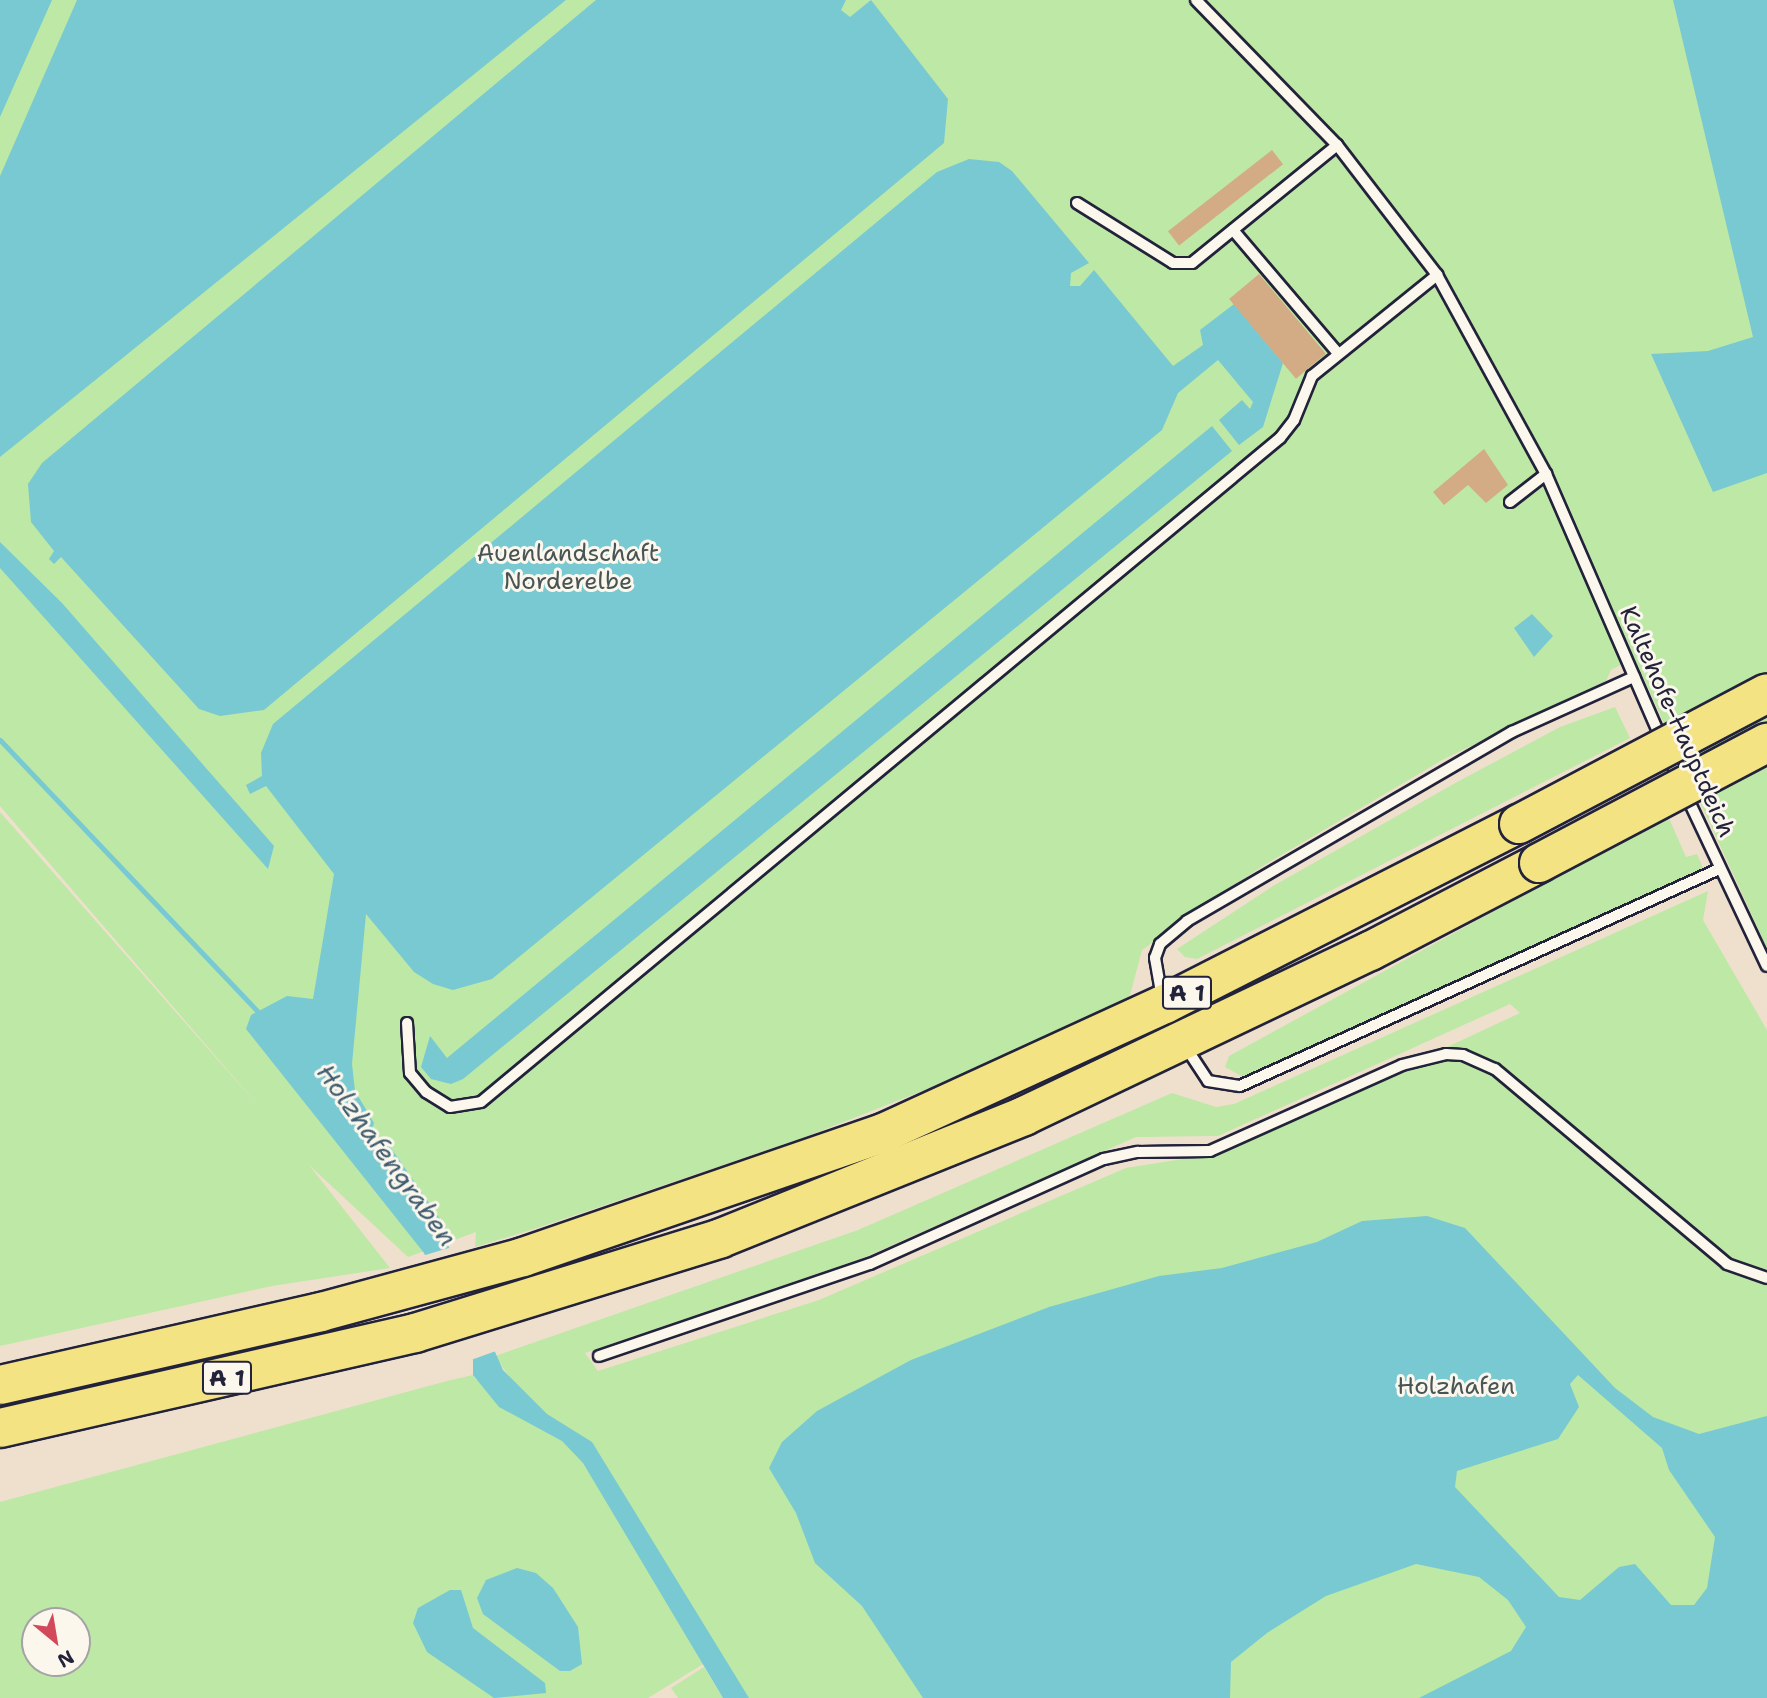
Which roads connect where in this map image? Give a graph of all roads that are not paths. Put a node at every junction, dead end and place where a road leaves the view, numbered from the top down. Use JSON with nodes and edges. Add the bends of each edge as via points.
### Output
{"nodes":[{"id":1,"x":1196,"y":0,"type":"edge"},
{"id":2,"x":1337,"y":145,"type":"junction"},
{"id":3,"x":1077,"y":203,"type":"dead end"},
{"id":4,"x":1233,"y":230,"type":"junction"},
{"id":5,"x":1437,"y":275,"type":"junction"},
{"id":6,"x":1337,"y":352,"type":"junction"},
{"id":7,"x":1546,"y":474,"type":"junction"},
{"id":8,"x":1510,"y":502,"type":"dead end"},
{"id":9,"x":1634,"y":677,"type":"junction"},
{"id":10,"x":1767,"y":694,"type":"edge"},
{"id":11,"x":1767,"y":743,"type":"edge"},
{"id":12,"x":1719,"y":869,"type":"junction"},
{"id":13,"x":1767,"y":966,"type":"edge"},
{"id":14,"x":1165,"y":1004,"type":"junction"},
{"id":15,"x":407,"y":1023,"type":"dead end"},
{"id":16,"x":1183,"y":1043,"type":"junction"},
{"id":17,"x":1767,"y":1278,"type":"edge"},
{"id":18,"x":599,"y":1356,"type":"dead end"},
{"id":19,"x":0,"y":1385,"type":"edge"},
{"id":20,"x":0,"y":1428,"type":"edge"}],
"edges":[{"from":1,"to":2,"type":"lane","name":"Kaltehofe-Hauptdeich"},
{"from":2,"to":4,"type":"lane"},
{"from":2,"to":5,"type":"lane","name":"Kaltehofe-Hauptdeich"},
{"from":3,"to":4,"type":"lane","via":[[1173,263],[1192,263]]},
{"from":4,"to":6,"type":"lane"},
{"from":5,"to":6,"type":"lane"},
{"from":5,"to":7,"type":"lane","name":"Kaltehofe-Hauptdeich"},
{"from":6,"to":15,"type":"lane","via":[[1312,376],[1294,420],[1280,438],[481,1102],[450,1107],[426,1092],[410,1073]]},
{"from":7,"to":8,"type":"lane"},
{"from":7,"to":9,"type":"lane","name":"Kaltehofe-Hauptdeich"},
{"from":9,"to":12,"type":"lane","name":"Kaltehofe-Hauptdeich"},
{"from":9,"to":14,"type":"lane","via":[[1511,732],[1168,935],[1154,958],[1154,979]]},
{"from":10,"to":14,"type":"highway","number":"A 1","bridge":true},
{"from":11,"to":16,"type":"highway","number":"A 1","bridge":true},
{"from":12,"to":13,"type":"lane","name":"Kaltehofe-Hauptdeich"},
{"from":12,"to":16,"type":"lane","via":[[1240,1086],[1208,1081]]},
{"from":14,"to":19,"type":"highway","number":"A 1","via":[[883,1133],[724,1191],[434,1282]]},
{"from":16,"to":20,"type":"highway","number":"A 1","via":[[903,1167],[721,1238],[452,1322]]},
{"from":17,"to":18,"type":"lane","via":[[1727,1264],[1495,1069],[1481,1060],[1446,1054],[1402,1065],[1210,1150],[1138,1152],[1104,1159],[870,1264]]}]}
